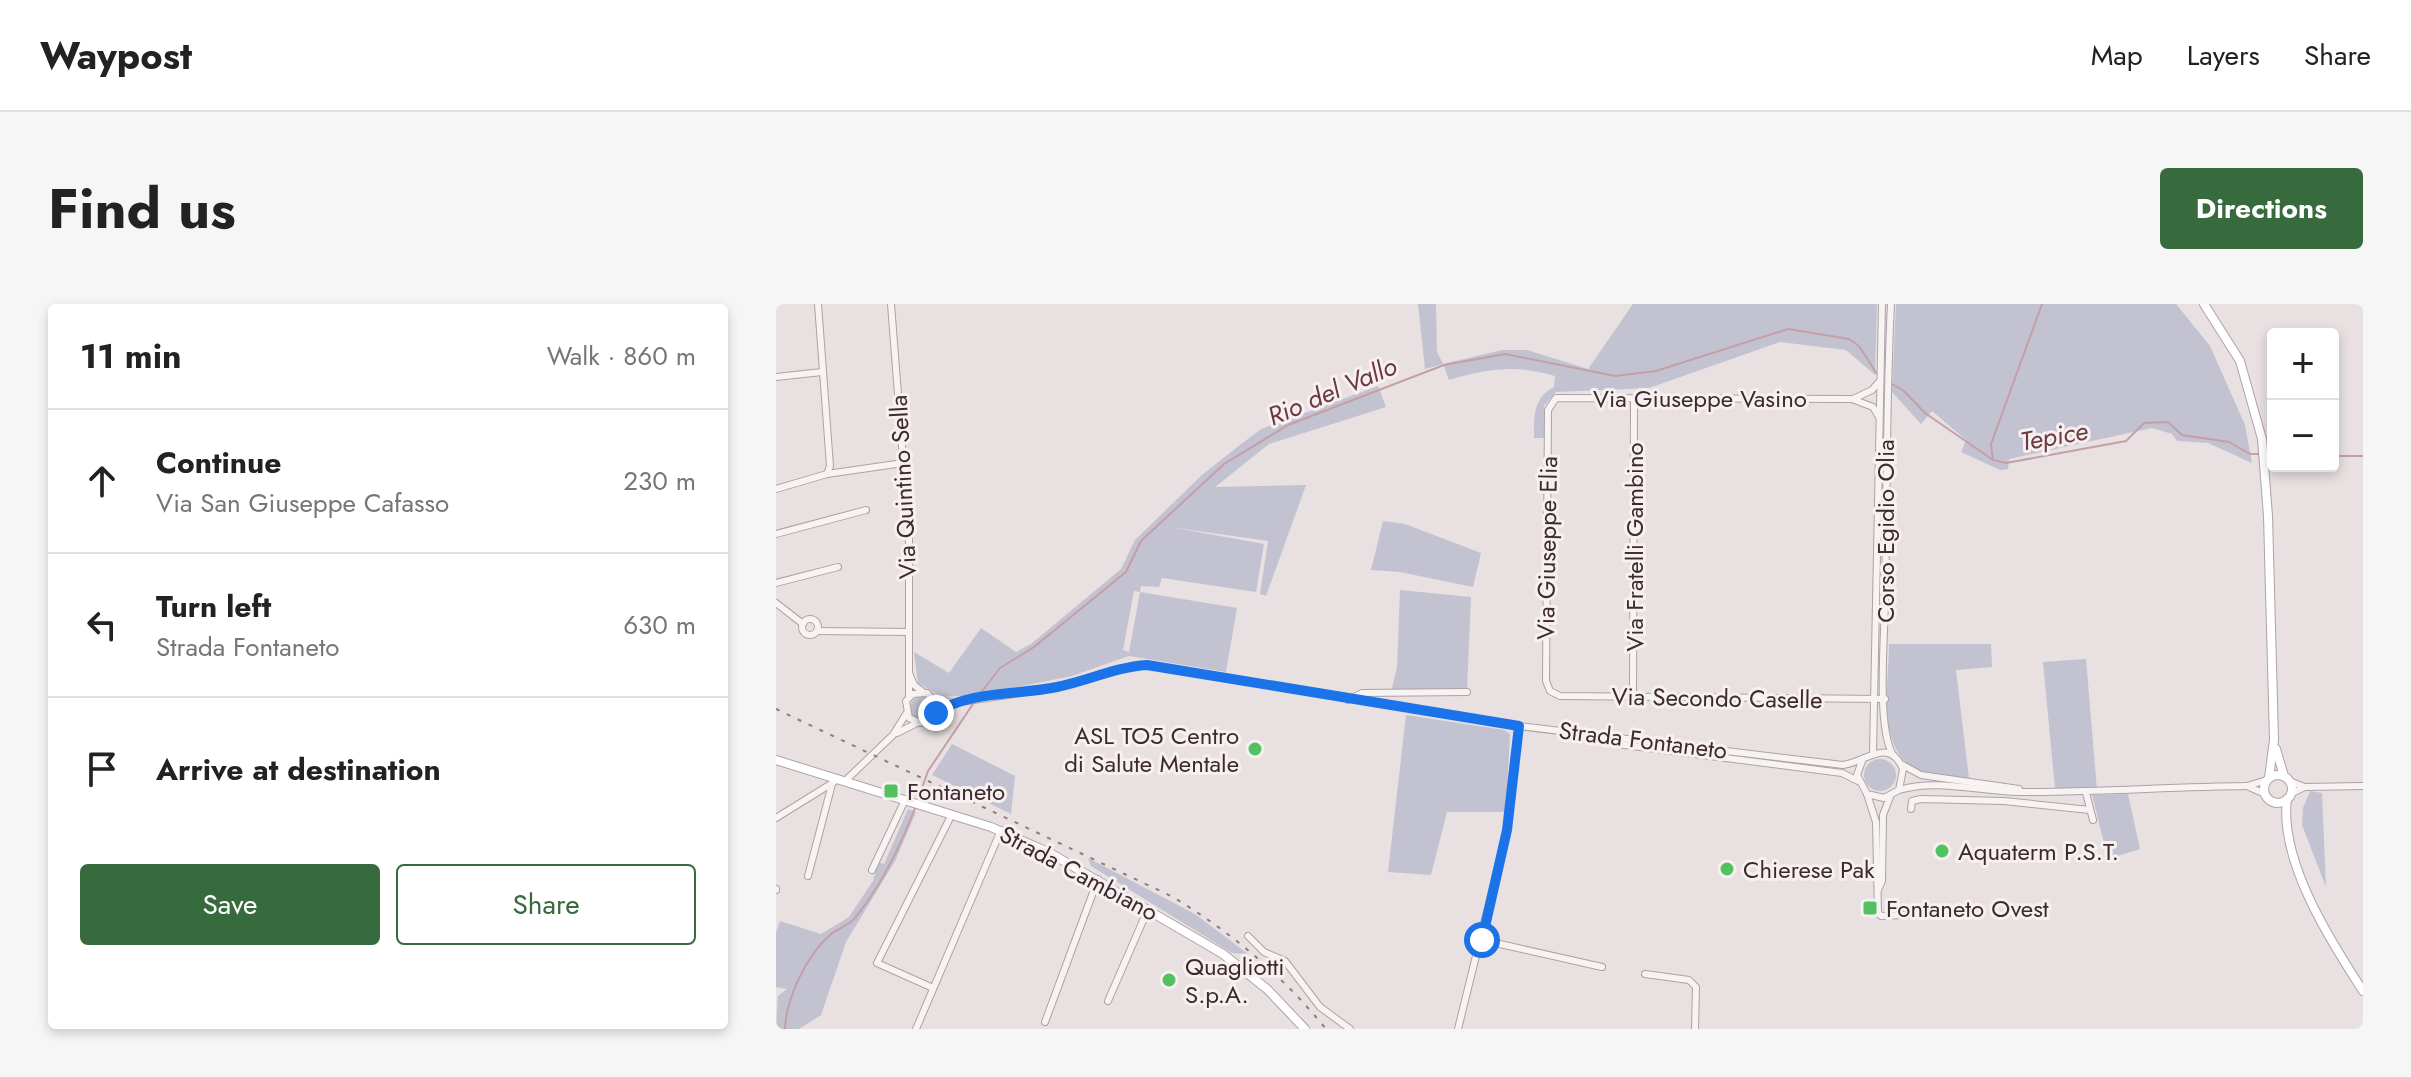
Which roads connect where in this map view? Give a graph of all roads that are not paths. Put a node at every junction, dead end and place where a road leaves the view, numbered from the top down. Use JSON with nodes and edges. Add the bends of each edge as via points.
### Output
{"nodes":[{"id":1,"x":818,"y":304,"type":"edge"},
{"id":2,"x":891,"y":304,"type":"edge"},
{"id":3,"x":1882,"y":304,"type":"edge"},
{"id":4,"x":1891,"y":304,"type":"edge"},
{"id":5,"x":2204,"y":304,"type":"edge"},
{"id":6,"x":822,"y":372,"type":"junction"},
{"id":7,"x":776,"y":377,"type":"edge"},
{"id":8,"x":1879,"y":382,"type":"junction"},
{"id":9,"x":1634,"y":398,"type":"junction"},
{"id":10,"x":1852,"y":399,"type":"junction"},
{"id":11,"x":1550,"y":404,"type":"joint"},
{"id":12,"x":1879,"y":417,"type":"junction"},
{"id":13,"x":903,"y":463,"type":"junction"},
{"id":14,"x":827,"y":474,"type":"junction"},
{"id":15,"x":776,"y":489,"type":"edge"},
{"id":16,"x":866,"y":510,"type":"dead end"},
{"id":17,"x":776,"y":534,"type":"edge"},
{"id":18,"x":838,"y":567,"type":"dead end"},
{"id":19,"x":776,"y":583,"type":"edge"},
{"id":20,"x":776,"y":603,"type":"edge"},
{"id":21,"x":803,"y":624,"type":"junction"},
{"id":22,"x":817,"y":631,"type":"junction"},
{"id":23,"x":909,"y":632,"type":"junction"},
{"id":24,"x":908,"y":670,"type":"junction"},
{"id":25,"x":1550,"y":691,"type":"joint"},
{"id":26,"x":923,"y":692,"type":"junction"},
{"id":27,"x":1467,"y":692,"type":"dead end"},
{"id":28,"x":909,"y":697,"type":"junction"},
{"id":29,"x":1633,"y":697,"type":"junction"},
{"id":30,"x":934,"y":699,"type":"junction"},
{"id":31,"x":1876,"y":699,"type":"junction"},
{"id":32,"x":1885,"y":699,"type":"junction"},
{"id":33,"x":1348,"y":700,"type":"junction"},
{"id":34,"x":953,"y":703,"type":"junction"},
{"id":35,"x":936,"y":713,"type":"junction"},
{"id":36,"x":906,"y":714,"type":"junction"},
{"id":37,"x":917,"y":723,"type":"junction"},
{"id":38,"x":1519,"y":726,"type":"junction"},
{"id":39,"x":1592,"y":734,"type":"junction"},
{"id":40,"x":893,"y":735,"type":"junction"},
{"id":41,"x":2274,"y":740,"type":"junction"},
{"id":42,"x":1873,"y":753,"type":"junction"},
{"id":43,"x":1893,"y":755,"type":"junction"},
{"id":44,"x":776,"y":760,"type":"edge"},
{"id":45,"x":1862,"y":761,"type":"junction"},
{"id":46,"x":1901,"y":763,"type":"junction"},
{"id":47,"x":2268,"y":779,"type":"junction"},
{"id":48,"x":2286,"y":779,"type":"junction"},
{"id":49,"x":838,"y":781,"type":"junction"},
{"id":50,"x":1858,"y":782,"type":"junction"},
{"id":51,"x":2247,"y":786,"type":"junction"},
{"id":52,"x":2363,"y":786,"type":"edge"},
{"id":53,"x":2305,"y":787,"type":"junction"},
{"id":54,"x":1899,"y":790,"type":"junction"},
{"id":55,"x":2035,"y":792,"type":"junction"},
{"id":56,"x":2086,"y":793,"type":"junction"},
{"id":57,"x":1867,"y":794,"type":"junction"},
{"id":58,"x":1890,"y":797,"type":"junction"},
{"id":59,"x":2289,"y":797,"type":"junction"},
{"id":60,"x":2268,"y":798,"type":"junction"},
{"id":61,"x":907,"y":800,"type":"junction"},
{"id":62,"x":1911,"y":809,"type":"dead end"},
{"id":63,"x":2090,"y":810,"type":"junction"},
{"id":64,"x":952,"y":814,"type":"junction"},
{"id":65,"x":776,"y":818,"type":"edge"},
{"id":66,"x":2093,"y":820,"type":"dead end"},
{"id":67,"x":1001,"y":830,"type":"junction"},
{"id":68,"x":2291,"y":840,"type":"junction"},
{"id":69,"x":872,"y":870,"type":"dead end"},
{"id":70,"x":808,"y":876,"type":"dead end"},
{"id":71,"x":1098,"y":879,"type":"junction"},
{"id":72,"x":1876,"y":893,"type":"junction"},
{"id":73,"x":1149,"y":908,"type":"junction"},
{"id":74,"x":1926,"y":914,"type":"dead end"},
{"id":75,"x":1248,"y":936,"type":"dead end"},
{"id":76,"x":1482,"y":940,"type":"junction"},
{"id":77,"x":1602,"y":967,"type":"dead end"},
{"id":78,"x":1645,"y":974,"type":"dead end"},
{"id":79,"x":933,"y":988,"type":"junction"},
{"id":80,"x":2363,"y":991,"type":"edge"},
{"id":81,"x":1108,"y":1001,"type":"dead end"},
{"id":82,"x":1045,"y":1022,"type":"dead end"},
{"id":83,"x":916,"y":1029,"type":"edge"},
{"id":84,"x":1305,"y":1029,"type":"edge"},
{"id":85,"x":1350,"y":1029,"type":"edge"},
{"id":86,"x":1458,"y":1029,"type":"edge"},
{"id":87,"x":1695,"y":1029,"type":"edge"}],
"edges":[{"from":1,"to":6,"type":"street"},
{"from":2,"to":13,"type":"street","name":"Via Quintino Sella"},
{"from":3,"to":8,"type":"street","name":"Corso Egidio Olia"},
{"from":4,"to":32,"type":"street","name":"Corso Egidio Olia"},
{"from":5,"to":41,"type":"main road","via":[[2240,361],[2262,439]]},
{"from":6,"to":7,"type":"street"},
{"from":6,"to":14,"type":"street"},
{"from":8,"to":10,"type":"street"},
{"from":8,"to":12,"type":"street","name":"Corso Egidio Olia"},
{"from":9,"to":10,"type":"street","name":"Via Giuseppe Vasino"},
{"from":9,"to":11,"type":"street","name":"Via Giuseppe Vasino","via":[[1556,398]]},
{"from":9,"to":29,"type":"street","name":"Via Fratelli Gambino"},
{"from":10,"to":12,"type":"street","via":[[1873,407]]},
{"from":11,"to":25,"type":"street","name":"Via Giuseppe Elia"},
{"from":12,"to":31,"type":"street","name":"Corso Egidio Olia"},
{"from":13,"to":14,"type":"street"},
{"from":13,"to":23,"type":"street","name":"Via Quintino Sella"},
{"from":14,"to":15,"type":"street"},
{"from":16,"to":17,"type":"street"},
{"from":18,"to":19,"type":"street"},
{"from":20,"to":21,"type":"street"},
{"from":21,"to":22,"type":"street","via":[[806,634]]},
{"from":21,"to":22,"type":"street","via":[[813,619]]},
{"from":22,"to":23,"type":"street"},
{"from":23,"to":24,"type":"street","name":"Via Quintino Sella"},
{"from":24,"to":26,"type":"street"},
{"from":24,"to":28,"type":"street","name":"Via Quintino Sella"},
{"from":25,"to":29,"type":"street","name":"Via Secondo Caselle","via":[[1560,696]]},
{"from":26,"to":28,"type":"street"},
{"from":26,"to":30,"type":"street"},
{"from":27,"to":33,"type":"street","via":[[1362,693]]},
{"from":28,"to":36,"type":"street"},
{"from":29,"to":31,"type":"street","name":"Via Secondo Caselle"},
{"from":30,"to":34,"type":"street","name":"Strada Fontaneto"},
{"from":30,"to":35,"type":"street"},
{"from":31,"to":32,"type":"street","name":"Via Secondo Caselle"},
{"from":31,"to":42,"type":"street","name":"Corso Egidio Olia"},
{"from":32,"to":43,"type":"street","name":"Corso Egidio Olia","via":[[1885,738]]},
{"from":33,"to":34,"type":"street","name":"Strada Fontaneto","via":[[1147,665],[1055,688]]},
{"from":33,"to":38,"type":"street","name":"Strada Fontaneto"},
{"from":34,"to":35,"type":"street","name":"Strada Fontaneto"},
{"from":35,"to":37,"type":"street"},
{"from":36,"to":37,"type":"street"},
{"from":36,"to":40,"type":"street"},
{"from":37,"to":40,"type":"street"},
{"from":38,"to":39,"type":"street","name":"Strada Fontaneto"},
{"from":38,"to":76,"type":"street","via":[[1507,830]]},
{"from":39,"to":45,"type":"street","name":"Strada Fontaneto","via":[[1843,765]]},
{"from":39,"to":50,"type":"street","via":[[1617,744],[1842,773]]},
{"from":40,"to":49,"type":"street"},
{"from":41,"to":47,"type":"main road"},
{"from":41,"to":48,"type":"main road"},
{"from":42,"to":43,"type":"street"},
{"from":42,"to":45,"type":"street"},
{"from":43,"to":46,"type":"street"},
{"from":44,"to":49,"type":"main road","name":"Strada Cambiano"},
{"from":45,"to":50,"type":"street"},
{"from":46,"to":54,"type":"street"},
{"from":46,"to":55,"type":"street","via":[[1921,775]]},
{"from":47,"to":48,"type":"main road"},
{"from":47,"to":51,"type":"street"},
{"from":47,"to":60,"type":"main road"},
{"from":48,"to":53,"type":"street"},
{"from":48,"to":59,"type":"main road"},
{"from":49,"to":61,"type":"main road","name":"Strada Cambiano"},
{"from":49,"to":65,"type":"street"},
{"from":49,"to":70,"type":"street"},
{"from":50,"to":57,"type":"street"},
{"from":51,"to":56,"type":"street"},
{"from":51,"to":60,"type":"street"},
{"from":52,"to":53,"type":"street"},
{"from":53,"to":59,"type":"street"},
{"from":54,"to":55,"type":"street","via":[[1919,785]]},
{"from":54,"to":58,"type":"street"},
{"from":55,"to":56,"type":"street"},
{"from":56,"to":63,"type":"street"},
{"from":57,"to":58,"type":"street"},
{"from":57,"to":72,"type":"street","via":[[1876,822]]},
{"from":58,"to":72,"type":"street","via":[[1883,815],[1882,879]]},
{"from":59,"to":60,"type":"main road"},
{"from":59,"to":68,"type":"main road"},
{"from":60,"to":68,"type":"main road"},
{"from":61,"to":64,"type":"main road","name":"Strada Cambiano"},
{"from":61,"to":69,"type":"street"},
{"from":62,"to":63,"type":"street","via":[[1912,801],[1921,799]]},
{"from":63,"to":66,"type":"street"},
{"from":64,"to":67,"type":"main road","name":"Strada Cambiano"},
{"from":64,"to":79,"type":"street","via":[[877,963]]},
{"from":67,"to":71,"type":"main road","name":"Strada Cambiano"},
{"from":67,"to":79,"type":"street"},
{"from":68,"to":80,"type":"main road","via":[[2319,918]]},
{"from":71,"to":73,"type":"main road","name":"Strada Cambiano"},
{"from":71,"to":82,"type":"street"},
{"from":72,"to":74,"type":"street","via":[[1881,916]]},
{"from":73,"to":81,"type":"street"},
{"from":73,"to":84,"type":"main road","name":"Strada Cambiano","via":[[1223,954]]},
{"from":75,"to":85,"type":"street","via":[[1257,947],[1285,961],[1320,1007]]},
{"from":76,"to":77,"type":"street"},
{"from":76,"to":86,"type":"street"},
{"from":78,"to":87,"type":"street","via":[[1689,980],[1696,987]]},
{"from":79,"to":83,"type":"street"}]}
